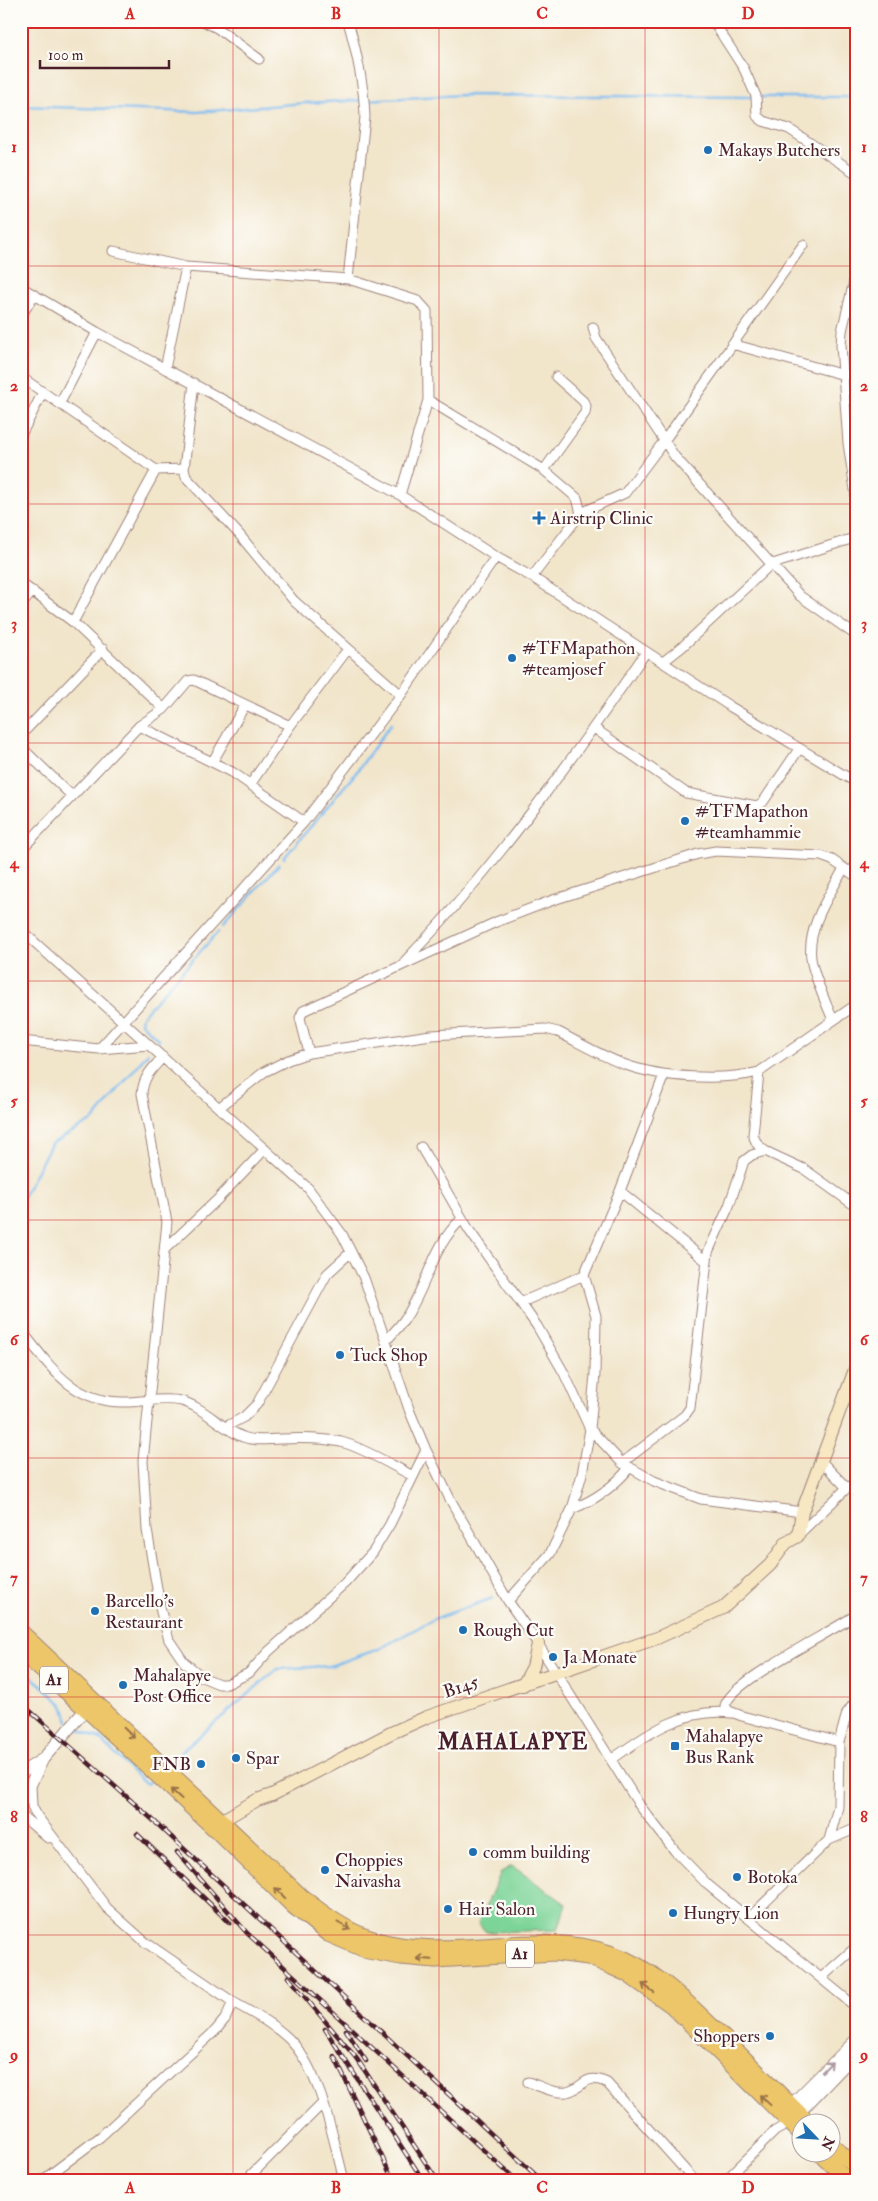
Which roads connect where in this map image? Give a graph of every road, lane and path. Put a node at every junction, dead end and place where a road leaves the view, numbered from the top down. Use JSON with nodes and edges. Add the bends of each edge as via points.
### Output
{"nodes":[{"id":1,"x":203,"y":21,"type":"edge"},
{"id":2,"x":348,"y":21,"type":"edge"},
{"id":3,"x":712,"y":21,"type":"edge"},
{"id":4,"x":259,"y":59,"type":"dead end"},
{"id":5,"x":857,"y":174,"type":"edge"},
{"id":6,"x":803,"y":245,"type":"dead end"},
{"id":7,"x":113,"y":251,"type":"dead end"},
{"id":8,"x":186,"y":267,"type":"junction"},
{"id":9,"x":857,"y":269,"type":"edge"},
{"id":10,"x":348,"y":279,"type":"junction"},
{"id":11,"x":21,"y":287,"type":"edge"},
{"id":12,"x":34,"y":295,"type":"junction"},
{"id":13,"x":21,"y":316,"type":"edge"},
{"id":14,"x":593,"y":327,"type":"dead end"},
{"id":15,"x":97,"y":332,"type":"junction"},
{"id":16,"x":732,"y":344,"type":"junction"},
{"id":17,"x":165,"y":369,"type":"junction"},
{"id":18,"x":857,"y":374,"type":"edge"},
{"id":19,"x":844,"y":375,"type":"junction"},
{"id":20,"x":21,"y":377,"type":"edge"},
{"id":21,"x":556,"y":377,"type":"dead end"},
{"id":22,"x":194,"y":383,"type":"junction"},
{"id":23,"x":43,"y":392,"type":"junction"},
{"id":24,"x":428,"y":400,"type":"junction"},
{"id":25,"x":60,"y":403,"type":"junction"},
{"id":26,"x":21,"y":435,"type":"edge"},
{"id":27,"x":664,"y":441,"type":"junction"},
{"id":28,"x":184,"y":469,"type":"junction"},
{"id":29,"x":156,"y":470,"type":"junction"},
{"id":30,"x":544,"y":470,"type":"junction"},
{"id":31,"x":400,"y":495,"type":"junction"},
{"id":32,"x":857,"y":503,"type":"edge"},
{"id":33,"x":581,"y":513,"type":"junction"},
{"id":34,"x":857,"y":537,"type":"edge"},
{"id":35,"x":496,"y":557,"type":"junction"},
{"id":36,"x":770,"y":565,"type":"junction"},
{"id":37,"x":532,"y":577,"type":"junction"},
{"id":38,"x":21,"y":583,"type":"edge"},
{"id":39,"x":33,"y":591,"type":"junction"},
{"id":40,"x":21,"y":605,"type":"edge"},
{"id":41,"x":73,"y":622,"type":"junction"},
{"id":42,"x":857,"y":636,"type":"edge"},
{"id":43,"x":103,"y":649,"type":"junction"},
{"id":44,"x":348,"y":649,"type":"junction"},
{"id":45,"x":646,"y":652,"type":"junction"},
{"id":46,"x":663,"y":662,"type":"junction"},
{"id":47,"x":401,"y":695,"type":"junction"},
{"id":48,"x":245,"y":705,"type":"junction"},
{"id":49,"x":164,"y":709,"type":"junction"},
{"id":50,"x":139,"y":726,"type":"junction"},
{"id":51,"x":290,"y":726,"type":"junction"},
{"id":52,"x":594,"y":728,"type":"junction"},
{"id":53,"x":21,"y":735,"type":"edge"},
{"id":54,"x":21,"y":747,"type":"edge"},
{"id":55,"x":799,"y":749,"type":"junction"},
{"id":56,"x":213,"y":761,"type":"junction"},
{"id":57,"x":857,"y":783,"type":"edge"},
{"id":58,"x":250,"y":785,"type":"junction"},
{"id":59,"x":72,"y":796,"type":"junction"},
{"id":60,"x":304,"y":822,"type":"junction"},
{"id":61,"x":21,"y":850,"type":"edge"},
{"id":62,"x":857,"y":863,"type":"edge"},
{"id":63,"x":851,"y":872,"type":"edge"},
{"id":64,"x":21,"y":930,"type":"edge"},
{"id":65,"x":402,"y":965,"type":"junction"},
{"id":66,"x":857,"y":1004,"type":"edge"},
{"id":67,"x":833,"y":1020,"type":"junction"},
{"id":68,"x":124,"y":1021,"type":"junction"},
{"id":69,"x":21,"y":1041,"type":"edge"},
{"id":70,"x":149,"y":1045,"type":"junction"},
{"id":71,"x":99,"y":1049,"type":"junction"},
{"id":72,"x":309,"y":1053,"type":"junction"},
{"id":73,"x":163,"y":1057,"type":"junction"},
{"id":74,"x":759,"y":1072,"type":"junction"},
{"id":75,"x":664,"y":1074,"type":"junction"},
{"id":76,"x":220,"y":1107,"type":"junction"},
{"id":77,"x":421,"y":1147,"type":"dead end"},
{"id":78,"x":265,"y":1149,"type":"junction"},
{"id":79,"x":765,"y":1151,"type":"junction"},
{"id":80,"x":620,"y":1191,"type":"junction"},
{"id":81,"x":857,"y":1207,"type":"edge"},
{"id":82,"x":462,"y":1219,"type":"junction"},
{"id":83,"x":165,"y":1249,"type":"junction"},
{"id":84,"x":351,"y":1252,"type":"junction"},
{"id":85,"x":706,"y":1261,"type":"junction"},
{"id":86,"x":584,"y":1275,"type":"junction"},
{"id":87,"x":522,"y":1302,"type":"junction"},
{"id":88,"x":21,"y":1330,"type":"edge"},
{"id":89,"x":386,"y":1341,"type":"junction"},
{"id":90,"x":857,"y":1364,"type":"edge"},
{"id":91,"x":149,"y":1402,"type":"junction"},
{"id":92,"x":225,"y":1427,"type":"junction"},
{"id":93,"x":590,"y":1429,"type":"junction"},
{"id":94,"x":426,"y":1450,"type":"junction"},
{"id":95,"x":821,"y":1461,"type":"junction"},
{"id":96,"x":626,"y":1465,"type":"junction"},
{"id":97,"x":413,"y":1476,"type":"junction"},
{"id":98,"x":857,"y":1483,"type":"edge"},
{"id":99,"x":847,"y":1488,"type":"junction"},
{"id":100,"x":572,"y":1509,"type":"junction"},
{"id":101,"x":802,"y":1512,"type":"junction"},
{"id":102,"x":798,"y":1536,"type":"junction"},
{"id":103,"x":508,"y":1601,"type":"junction"},
{"id":104,"x":857,"y":1614,"type":"edge"},
{"id":105,"x":21,"y":1632,"type":"edge"},
{"id":106,"x":538,"y":1644,"type":"junction"},
{"id":107,"x":21,"y":1652,"type":"edge"},
{"id":108,"x":557,"y":1673,"type":"junction"},
{"id":109,"x":523,"y":1685,"type":"junction"},
{"id":110,"x":857,"y":1699,"type":"edge"},
{"id":111,"x":90,"y":1704,"type":"junction"},
{"id":112,"x":735,"y":1714,"type":"junction"},
{"id":113,"x":839,"y":1742,"type":"junction"},
{"id":114,"x":43,"y":1759,"type":"junction"},
{"id":115,"x":611,"y":1760,"type":"junction"},
{"id":116,"x":21,"y":1773,"type":"edge"},
{"id":117,"x":26,"y":1787,"type":"edge"},
{"id":118,"x":22,"y":1803,"type":"edge"},
{"id":119,"x":21,"y":1815,"type":"edge"},
{"id":120,"x":220,"y":1826,"type":"junction"},
{"id":121,"x":857,"y":1828,"type":"edge"},
{"id":122,"x":829,"y":1840,"type":"junction"},
{"id":123,"x":68,"y":1857,"type":"junction"},
{"id":124,"x":749,"y":1918,"type":"junction"},
{"id":125,"x":857,"y":1946,"type":"edge"},
{"id":126,"x":821,"y":1978,"type":"junction"},
{"id":127,"x":233,"y":2002,"type":"junction"},
{"id":128,"x":857,"y":2008,"type":"edge"},
{"id":129,"x":857,"y":2039,"type":"edge"},
{"id":130,"x":857,"y":2052,"type":"edge"},
{"id":131,"x":528,"y":2082,"type":"dead end"},
{"id":132,"x":322,"y":2104,"type":"junction"},
{"id":133,"x":795,"y":2114,"type":"edge"},
{"id":134,"x":796,"y":2114,"type":"edge"},
{"id":135,"x":790,"y":2117,"type":"edge"},
{"id":136,"x":790,"y":2119,"type":"edge"},
{"id":137,"x":840,"y":2152,"type":"edge"},
{"id":138,"x":831,"y":2164,"type":"edge"},
{"id":139,"x":857,"y":2168,"type":"edge"},
{"id":140,"x":43,"y":2180,"type":"edge"},
{"id":141,"x":246,"y":2180,"type":"edge"},
{"id":142,"x":344,"y":2180,"type":"edge"},
{"id":143,"x":694,"y":2180,"type":"edge"},
{"id":144,"x":726,"y":2180,"type":"edge"},
{"id":145,"x":847,"y":2180,"type":"edge"}],
"edges":[{"from":1,"to":4,"type":"street"},
{"from":2,"to":10,"type":"street","via":[[359,64],[365,117]]},
{"from":3,"to":5,"type":"street","via":[[744,69],[756,96],[757,116],[789,129]]},
{"from":6,"to":16,"type":"street"},
{"from":7,"to":8,"type":"street"},
{"from":8,"to":10,"type":"street"},
{"from":8,"to":17,"type":"street"},
{"from":9,"to":19,"type":"street","via":[[842,331]]},
{"from":10,"to":24,"type":"street","via":[[418,301],[427,311]]},
{"from":11,"to":12,"type":"street"},
{"from":12,"to":13,"type":"street"},
{"from":12,"to":15,"type":"street"},
{"from":14,"to":27,"type":"street","via":[[596,338]]},
{"from":15,"to":17,"type":"street"},
{"from":15,"to":25,"type":"street"},
{"from":16,"to":19,"type":"street"},
{"from":16,"to":27,"type":"street"},
{"from":17,"to":22,"type":"street"},
{"from":18,"to":19,"type":"street"},
{"from":19,"to":32,"type":"street","via":[[848,443]]},
{"from":20,"to":23,"type":"street"},
{"from":21,"to":30,"type":"street","via":[[586,406],[585,413]]},
{"from":22,"to":28,"type":"street"},
{"from":22,"to":31,"type":"street"},
{"from":23,"to":25,"type":"street"},
{"from":23,"to":26,"type":"street"},
{"from":24,"to":30,"type":"street"},
{"from":24,"to":31,"type":"street"},
{"from":25,"to":29,"type":"street"},
{"from":27,"to":33,"type":"street","via":[[624,493]]},
{"from":27,"to":36,"type":"street"},
{"from":28,"to":29,"type":"street"},
{"from":28,"to":44,"type":"street","via":[[186,477],[238,533],[294,602]]},
{"from":29,"to":41,"type":"street"},
{"from":30,"to":33,"type":"street","via":[[577,498]]},
{"from":31,"to":35,"type":"street"},
{"from":33,"to":37,"type":"street"},
{"from":34,"to":36,"type":"street"},
{"from":35,"to":37,"type":"street"},
{"from":35,"to":47,"type":"street"},
{"from":36,"to":42,"type":"street","via":[[800,596]]},
{"from":36,"to":46,"type":"street"},
{"from":37,"to":45,"type":"street"},
{"from":38,"to":39,"type":"street"},
{"from":39,"to":40,"type":"street"},
{"from":39,"to":41,"type":"street"},
{"from":41,"to":43,"type":"street"},
{"from":43,"to":49,"type":"street"},
{"from":43,"to":53,"type":"street"},
{"from":44,"to":47,"type":"street"},
{"from":44,"to":51,"type":"street"},
{"from":45,"to":46,"type":"street"},
{"from":45,"to":52,"type":"street"},
{"from":46,"to":55,"type":"street"},
{"from":47,"to":60,"type":"street"},
{"from":48,"to":49,"type":"street","via":[[194,680],[183,685]]},
{"from":48,"to":51,"type":"street"},
{"from":48,"to":56,"type":"street"},
{"from":49,"to":50,"type":"street"},
{"from":50,"to":56,"type":"street"},
{"from":50,"to":59,"type":"street"},
{"from":51,"to":58,"type":"street"},
{"from":52,"to":55,"type":"street","via":[[686,794],[757,806]]},
{"from":52,"to":65,"type":"street","via":[[495,861],[451,914]]},
{"from":54,"to":59,"type":"street"},
{"from":55,"to":57,"type":"street"},
{"from":56,"to":58,"type":"street"},
{"from":58,"to":60,"type":"street"},
{"from":59,"to":61,"type":"street"},
{"from":60,"to":68,"type":"street"},
{"from":62,"to":63,"type":"street"},
{"from":63,"to":65,"type":"street","via":[[821,856],[716,851],[698,854],[553,900]]},
{"from":63,"to":67,"type":"street","via":[[815,925],[811,944],[811,960]]},
{"from":64,"to":68,"type":"street"},
{"from":65,"to":72,"type":"street","via":[[303,1011],[300,1018]]},
{"from":66,"to":67,"type":"street"},
{"from":67,"to":74,"type":"street"},
{"from":68,"to":70,"type":"street"},
{"from":68,"to":71,"type":"street"},
{"from":69,"to":71,"type":"street"},
{"from":70,"to":71,"type":"street"},
{"from":70,"to":73,"type":"street"},
{"from":72,"to":75,"type":"street","via":[[431,1035],[545,1029],[558,1032],[625,1065]]},
{"from":72,"to":76,"type":"street","via":[[264,1072]]},
{"from":73,"to":76,"type":"street"},
{"from":73,"to":83,"type":"street","via":[[147,1075],[142,1084],[142,1094],[166,1211]]},
{"from":74,"to":75,"type":"street","via":[[743,1076]]},
{"from":74,"to":79,"type":"street","via":[[754,1135],[757,1144]]},
{"from":75,"to":80,"type":"street"},
{"from":76,"to":78,"type":"street"},
{"from":77,"to":82,"type":"street"},
{"from":78,"to":83,"type":"street"},
{"from":78,"to":84,"type":"street","via":[[308,1188],[342,1234]]},
{"from":79,"to":81,"type":"street","via":[[804,1169]]},
{"from":79,"to":85,"type":"street","via":[[744,1161]]},
{"from":80,"to":85,"type":"street"},
{"from":80,"to":86,"type":"street"},
{"from":82,"to":87,"type":"street"},
{"from":82,"to":89,"type":"street","via":[[444,1239],[404,1320]]},
{"from":83,"to":91,"type":"street"},
{"from":84,"to":89,"type":"street","via":[[364,1278]]},
{"from":84,"to":92,"type":"street","via":[[327,1274],[257,1404],[244,1417]]},
{"from":85,"to":96,"type":"street","via":[[690,1408]]},
{"from":86,"to":87,"type":"street"},
{"from":86,"to":93,"type":"street","via":[[597,1325]]},
{"from":87,"to":93,"type":"street","via":[[564,1373]]},
{"from":88,"to":91,"type":"street","via":[[60,1378],[75,1388],[104,1399]]},
{"from":89,"to":94,"type":"street"},
{"from":90,"to":95,"type":"main road"},
{"from":91,"to":92,"type":"street","via":[[166,1398],[183,1401]]},
{"from":91,"to":97,"type":"street","via":[[143,1461],[146,1530],[161,1612],[169,1640],[184,1662],[202,1677],[219,1684],[227,1684],[250,1673],[292,1628],[345,1583],[381,1540]]},
{"from":92,"to":97,"type":"street","via":[[244,1437],[259,1440],[281,1438],[342,1442]]},
{"from":93,"to":96,"type":"street"},
{"from":93,"to":100,"type":"street"},
{"from":94,"to":97,"type":"street"},
{"from":94,"to":103,"type":"street"},
{"from":95,"to":99,"type":"street"},
{"from":95,"to":101,"type":"main road"},
{"from":96,"to":100,"type":"street","via":[[621,1478],[591,1502]]},
{"from":96,"to":101,"type":"street","via":[[654,1481],[701,1499]]},
{"from":98,"to":99,"type":"street"},
{"from":99,"to":102,"type":"street"},
{"from":100,"to":103,"type":"street","via":[[550,1554]]},
{"from":101,"to":102,"type":"main road"},
{"from":102,"to":108,"type":"main road","name":"B145","number":"B145","via":[[786,1544],[770,1565],[723,1608],[671,1632]]},
{"from":103,"to":106,"type":"street"},
{"from":104,"to":112,"type":"street","via":[[762,1671],[741,1688],[726,1702]]},
{"from":105,"to":111,"type":"highway","number":"A1"},
{"from":106,"to":108,"type":"street"},
{"from":106,"to":109,"type":"main road","via":[[533,1667]]},
{"from":107,"to":111,"type":"highway","number":"A1"},
{"from":108,"to":109,"type":"main road","name":"B145","number":"B145"},
{"from":108,"to":115,"type":"street"},
{"from":109,"to":120,"type":"main road","name":"B145","number":"B145","via":[[427,1717],[389,1734]]},
{"from":110,"to":113,"type":"street","via":[[847,1713]]},
{"from":111,"to":114,"type":"street"},
{"from":111,"to":120,"type":"highway","number":"A1"},
{"from":112,"to":113,"type":"street"},
{"from":112,"to":115,"type":"street","via":[[708,1712],[673,1720]]},
{"from":113,"to":122,"type":"street","via":[[838,1808]]},
{"from":114,"to":116,"type":"street"},
{"from":114,"to":117,"type":"street"},
{"from":115,"to":124,"type":"street","via":[[674,1851],[708,1885]]},
{"from":117,"to":118,"type":"street"},
{"from":117,"to":123,"type":"street","via":[[37,1816]]},
{"from":119,"to":123,"type":"street"},
{"from":120,"to":135,"type":"highway","number":"A1","via":[[310,1920],[328,1934],[368,1951],[401,1958],[435,1960],[555,1953],[588,1957],[627,1974],[671,2004],[754,2090]]},
{"from":121,"to":122,"type":"street"},
{"from":122,"to":124,"type":"street"},
{"from":123,"to":127,"type":"street","via":[[107,1908],[145,1942]]},
{"from":124,"to":126,"type":"street"},
{"from":125,"to":126,"type":"street"},
{"from":126,"to":128,"type":"street"},
{"from":127,"to":132,"type":"street","via":[[294,2044],[314,2076]]},
{"from":127,"to":140,"type":"street","via":[[216,2030],[100,2136]]},
{"from":133,"to":129,"type":"street","one_way":true},
{"from":130,"to":134,"type":"street"},
{"from":131,"to":143,"type":"street","via":[[559,2092],[571,2090],[588,2079],[607,2083]]},
{"from":132,"to":141,"type":"street"},
{"from":132,"to":142,"type":"street"},
{"from":136,"to":144,"type":"street","via":[[775,2130]]},
{"from":137,"to":139,"type":"highway"},
{"from":138,"to":145,"type":"highway"}]}
